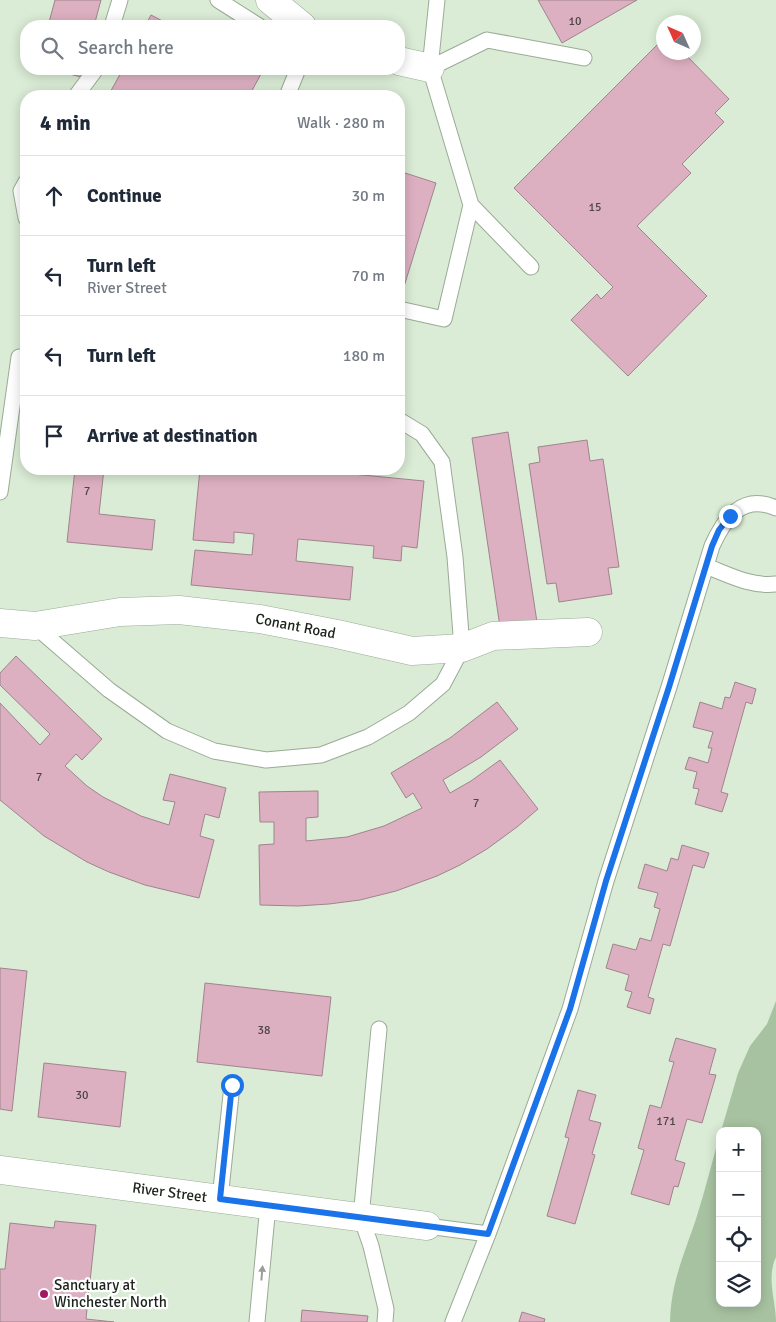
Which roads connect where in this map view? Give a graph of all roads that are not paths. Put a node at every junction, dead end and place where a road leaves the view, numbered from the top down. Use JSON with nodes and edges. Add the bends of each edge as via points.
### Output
{"nodes":[{"id":1,"x":120,"y":0,"type":"edge"},
{"id":2,"x":218,"y":0,"type":"edge"},
{"id":3,"x":270,"y":0,"type":"edge"},
{"id":4,"x":437,"y":0,"type":"edge"},
{"id":5,"x":114,"y":20,"type":"edge"},
{"id":6,"x":250,"y":20,"type":"edge"},
{"id":7,"x":295,"y":20,"type":"edge"},
{"id":8,"x":584,"y":58,"type":"dead end"},
{"id":9,"x":405,"y":63,"type":"edge"},
{"id":10,"x":430,"y":68,"type":"junction"},
{"id":11,"x":92,"y":75,"type":"edge"},
{"id":12,"x":296,"y":75,"type":"edge"},
{"id":13,"x":80,"y":90,"type":"edge"},
{"id":14,"x":289,"y":90,"type":"edge"},
{"id":15,"x":471,"y":205,"type":"junction"},
{"id":16,"x":531,"y":267,"type":"dead end"},
{"id":17,"x":405,"y":310,"type":"edge"},
{"id":18,"x":19,"y":357,"type":"dead end"},
{"id":19,"x":405,"y":424,"type":"edge"},
{"id":20,"x":0,"y":492,"type":"edge"},
{"id":21,"x":776,"y":508,"type":"edge"},
{"id":22,"x":706,"y":566,"type":"junction"},
{"id":23,"x":776,"y":584,"type":"edge"},
{"id":24,"x":0,"y":623,"type":"edge"},
{"id":25,"x":35,"y":626,"type":"junction"},
{"id":26,"x":588,"y":632,"type":"dead end"},
{"id":27,"x":462,"y":648,"type":"junction"},
{"id":28,"x":379,"y":1029,"type":"dead end"},
{"id":29,"x":232,"y":1085,"type":"dead end"},
{"id":30,"x":0,"y":1170,"type":"edge"},
{"id":31,"x":220,"y":1199,"type":"junction"},
{"id":32,"x":268,"y":1205,"type":"junction"},
{"id":33,"x":360,"y":1217,"type":"junction"},
{"id":34,"x":428,"y":1226,"type":"joint"},
{"id":35,"x":488,"y":1234,"type":"junction"},
{"id":36,"x":257,"y":1322,"type":"edge"},
{"id":37,"x":385,"y":1322,"type":"edge"},
{"id":38,"x":453,"y":1322,"type":"edge"}],
"edges":[{"from":1,"to":5,"type":"lane"},
{"from":2,"to":6,"type":"lane"},
{"from":3,"to":7,"type":"street"},
{"from":4,"to":10,"type":"lane"},
{"from":8,"to":10,"type":"lane","via":[[486,40]]},
{"from":9,"to":10,"type":"street"},
{"from":10,"to":15,"type":"lane"},
{"from":11,"to":13,"type":"lane"},
{"from":12,"to":14,"type":"lane"},
{"from":15,"to":16,"type":"lane"},
{"from":15,"to":17,"type":"lane","via":[[444,320]]},
{"from":18,"to":20,"type":"lane"},
{"from":19,"to":27,"type":"lane","via":[[422,434],[442,462],[455,557]]},
{"from":21,"to":22,"type":"lane","via":[[752,504],[730,516],[719,530]]},
{"from":22,"to":23,"type":"lane","via":[[746,582],[763,586]]},
{"from":22,"to":35,"type":"lane","via":[[606,881],[570,1009]]},
{"from":24,"to":25,"type":"street","name":"Conant Road"},
{"from":25,"to":27,"type":"street","name":"Conant Road","via":[[120,612],[179,610],[260,618],[412,652]]},
{"from":25,"to":27,"type":"lane","via":[[110,690],[167,731],[214,751],[266,760],[321,755],[368,737],[409,714],[443,684]]},
{"from":26,"to":27,"type":"street","name":"Conant Road","via":[[493,636]]},
{"from":28,"to":33,"type":"lane"},
{"from":29,"to":31,"type":"lane"},
{"from":30,"to":31,"type":"street","name":"River Street"},
{"from":31,"to":32,"type":"street","name":"River Street"},
{"from":32,"to":33,"type":"street","name":"River Street"},
{"from":36,"to":32,"type":"lane","one_way":true},
{"from":33,"to":34,"type":"street","name":"River Street"},
{"from":33,"to":37,"type":"lane","via":[[371,1246],[386,1309]]},
{"from":34,"to":35,"type":"lane","name":"River Street"},
{"from":35,"to":38,"type":"lane"}]}
